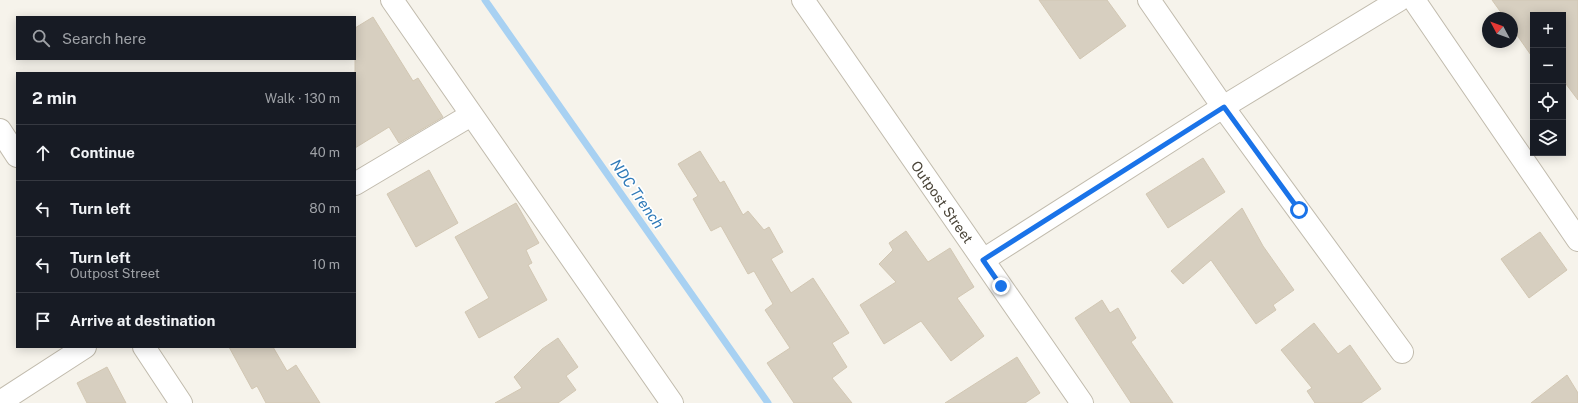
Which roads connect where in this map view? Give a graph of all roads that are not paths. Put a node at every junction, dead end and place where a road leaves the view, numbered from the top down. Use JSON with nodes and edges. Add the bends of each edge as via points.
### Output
{"nodes":[{"id":1,"x":392,"y":0,"type":"edge"},
{"id":2,"x":803,"y":0,"type":"edge"},
{"id":3,"x":1149,"y":0,"type":"edge"},
{"id":4,"x":1401,"y":0,"type":"edge"},
{"id":5,"x":1224,"y":107,"type":"junction"},
{"id":6,"x":471,"y":115,"type":"junction"},
{"id":7,"x":0,"y":130,"type":"edge"},
{"id":8,"x":16,"y":154,"type":"edge"},
{"id":9,"x":356,"y":183,"type":"edge"},
{"id":10,"x":1578,"y":240,"type":"edge"},
{"id":11,"x":983,"y":260,"type":"junction"},
{"id":12,"x":83,"y":348,"type":"edge"},
{"id":13,"x":145,"y":348,"type":"edge"},
{"id":14,"x":1402,"y":352,"type":"dead end"},
{"id":15,"x":0,"y":402,"type":"edge"},
{"id":16,"x":181,"y":403,"type":"edge"},
{"id":17,"x":672,"y":403,"type":"edge"},
{"id":18,"x":1082,"y":403,"type":"edge"}],
"edges":[{"from":1,"to":6,"type":"street"},
{"from":2,"to":11,"type":"street","name":"Outpost Street"},
{"from":3,"to":5,"type":"street"},
{"from":4,"to":5,"type":"street"},
{"from":4,"to":10,"type":"street"},
{"from":5,"to":11,"type":"street"},
{"from":5,"to":14,"type":"street"},
{"from":6,"to":9,"type":"street"},
{"from":6,"to":17,"type":"street"},
{"from":7,"to":8,"type":"street"},
{"from":11,"to":18,"type":"street","name":"Outpost Street"},
{"from":12,"to":15,"type":"street"},
{"from":13,"to":16,"type":"street"}]}
